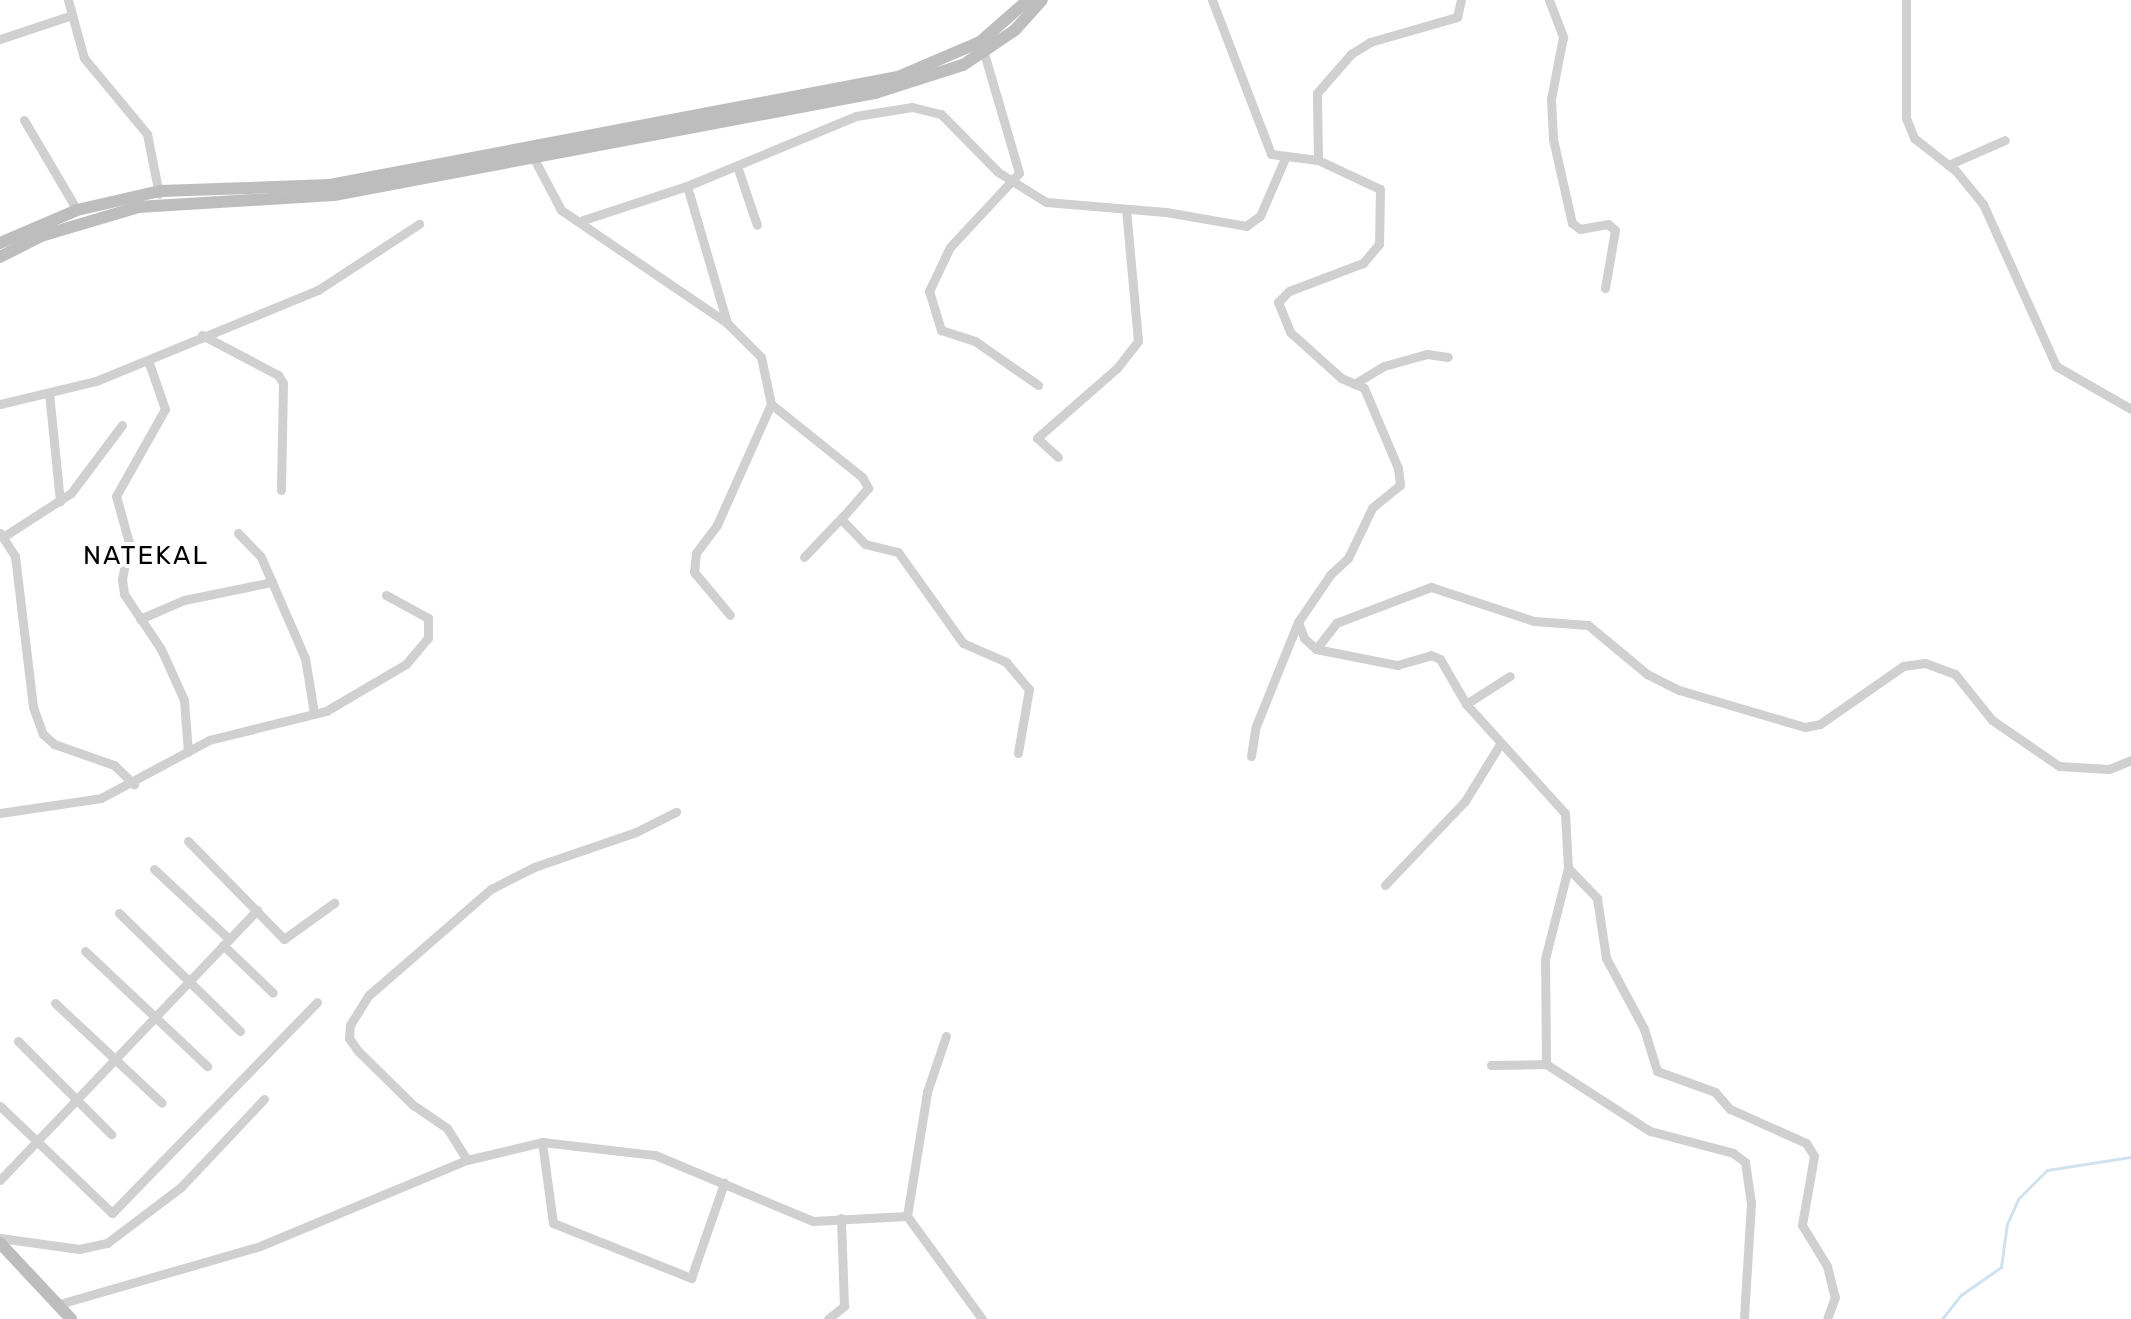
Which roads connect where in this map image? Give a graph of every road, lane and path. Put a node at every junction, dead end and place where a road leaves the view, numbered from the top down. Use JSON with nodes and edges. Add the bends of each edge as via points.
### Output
{"nodes":[{"id":1,"x":68,"y":0,"type":"edge"},
{"id":2,"x":1028,"y":0,"type":"edge"},
{"id":3,"x":1042,"y":0,"type":"edge"},
{"id":4,"x":1212,"y":0,"type":"edge"},
{"id":5,"x":1461,"y":0,"type":"edge"},
{"id":6,"x":1549,"y":0,"type":"edge"},
{"id":7,"x":1906,"y":0,"type":"edge"},
{"id":8,"x":72,"y":15,"type":"junction"},
{"id":9,"x":0,"y":39,"type":"edge"},
{"id":10,"x":984,"y":53,"type":"junction"},
{"id":11,"x":24,"y":120,"type":"dead end"},
{"id":12,"x":2005,"y":140,"type":"dead end"},
{"id":13,"x":530,"y":152,"type":"junction"},
{"id":14,"x":1285,"y":158,"type":"junction"},
{"id":15,"x":1318,"y":160,"type":"junction"},
{"id":16,"x":1948,"y":165,"type":"junction"},
{"id":17,"x":737,"y":166,"type":"junction"},
{"id":18,"x":1014,"y":181,"type":"junction"},
{"id":19,"x":687,"y":186,"type":"junction"},
{"id":20,"x":158,"y":198,"type":"junction"},
{"id":21,"x":77,"y":210,"type":"junction"},
{"id":22,"x":1126,"y":210,"type":"junction"},
{"id":23,"x":583,"y":220,"type":"junction"},
{"id":24,"x":419,"y":224,"type":"dead end"},
{"id":25,"x":757,"y":225,"type":"dead end"},
{"id":26,"x":0,"y":243,"type":"edge"},
{"id":27,"x":0,"y":257,"type":"edge"},
{"id":28,"x":1605,"y":288,"type":"dead end"},
{"id":29,"x":727,"y":323,"type":"junction"},
{"id":30,"x":202,"y":335,"type":"junction"},
{"id":31,"x":1448,"y":357,"type":"dead end"},
{"id":32,"x":148,"y":360,"type":"junction"},
{"id":33,"x":1354,"y":384,"type":"junction"},
{"id":34,"x":1038,"y":385,"type":"dead end"},
{"id":35,"x":49,"y":393,"type":"junction"},
{"id":36,"x":0,"y":404,"type":"edge"},
{"id":37,"x":771,"y":404,"type":"junction"},
{"id":38,"x":2131,"y":409,"type":"edge"},
{"id":39,"x":122,"y":425,"type":"dead end"},
{"id":40,"x":1058,"y":457,"type":"dead end"},
{"id":41,"x":281,"y":490,"type":"dead end"},
{"id":42,"x":60,"y":501,"type":"junction"},
{"id":43,"x":841,"y":519,"type":"junction"},
{"id":44,"x":238,"y":533,"type":"dead end"},
{"id":45,"x":1,"y":535,"type":"edge"},
{"id":46,"x":804,"y":557,"type":"dead end"},
{"id":47,"x":272,"y":582,"type":"junction"},
{"id":48,"x":386,"y":595,"type":"dead end"},
{"id":49,"x":730,"y":615,"type":"dead end"},
{"id":50,"x":140,"y":619,"type":"junction"},
{"id":51,"x":1298,"y":622,"type":"junction"},
{"id":52,"x":1316,"y":649,"type":"junction"},
{"id":53,"x":1510,"y":676,"type":"dead end"},
{"id":54,"x":1466,"y":704,"type":"junction"},
{"id":55,"x":314,"y":713,"type":"junction"},
{"id":56,"x":1500,"y":744,"type":"junction"},
{"id":57,"x":188,"y":752,"type":"junction"},
{"id":58,"x":1018,"y":753,"type":"dead end"},
{"id":59,"x":1251,"y":756,"type":"dead end"},
{"id":60,"x":2131,"y":760,"type":"edge"},
{"id":61,"x":134,"y":784,"type":"junction"},
{"id":62,"x":676,"y":812,"type":"dead end"},
{"id":63,"x":0,"y":813,"type":"edge"},
{"id":64,"x":188,"y":841,"type":"dead end"},
{"id":65,"x":1568,"y":868,"type":"junction"},
{"id":66,"x":154,"y":869,"type":"dead end"},
{"id":67,"x":1385,"y":885,"type":"dead end"},
{"id":68,"x":334,"y":903,"type":"dead end"},
{"id":69,"x":257,"y":910,"type":"junction"},
{"id":70,"x":119,"y":913,"type":"dead end"},
{"id":71,"x":226,"y":942,"type":"junction"},
{"id":72,"x":85,"y":951,"type":"dead end"},
{"id":73,"x":190,"y":980,"type":"junction"},
{"id":74,"x":273,"y":993,"type":"dead end"},
{"id":75,"x":317,"y":1002,"type":"dead end"},
{"id":76,"x":55,"y":1003,"type":"dead end"},
{"id":77,"x":154,"y":1018,"type":"junction"},
{"id":78,"x":240,"y":1031,"type":"dead end"},
{"id":79,"x":946,"y":1036,"type":"dead end"},
{"id":80,"x":18,"y":1041,"type":"dead end"},
{"id":81,"x":116,"y":1059,"type":"junction"},
{"id":82,"x":1546,"y":1064,"type":"junction"},
{"id":83,"x":1491,"y":1065,"type":"dead end"},
{"id":84,"x":207,"y":1066,"type":"dead end"},
{"id":85,"x":264,"y":1099,"type":"dead end"},
{"id":86,"x":77,"y":1100,"type":"junction"},
{"id":87,"x":162,"y":1103,"type":"dead end"},
{"id":88,"x":0,"y":1106,"type":"edge"},
{"id":89,"x":111,"y":1134,"type":"dead end"},
{"id":90,"x":542,"y":1142,"type":"junction"},
{"id":91,"x":36,"y":1143,"type":"junction"},
{"id":92,"x":467,"y":1160,"type":"junction"},
{"id":93,"x":0,"y":1180,"type":"edge"},
{"id":94,"x":724,"y":1183,"type":"junction"},
{"id":95,"x":907,"y":1216,"type":"junction"},
{"id":96,"x":841,"y":1218,"type":"junction"},
{"id":97,"x":0,"y":1240,"type":"edge"},
{"id":98,"x":56,"y":1305,"type":"junction"},
{"id":99,"x":71,"y":1319,"type":"edge"},
{"id":100,"x":828,"y":1319,"type":"edge"},
{"id":101,"x":982,"y":1319,"type":"edge"},
{"id":102,"x":1744,"y":1319,"type":"edge"},
{"id":103,"x":1827,"y":1319,"type":"edge"}],
"edges":[{"from":1,"to":8,"type":"street"},
{"from":2,"to":13,"type":"main road","via":[[980,42],[898,77]]},
{"from":3,"to":10,"type":"main road"},
{"from":4,"to":14,"type":"street","via":[[1271,154]]},
{"from":5,"to":15,"type":"street","via":[[1457,17],[1370,42],[1351,54],[1317,93]]},
{"from":6,"to":28,"type":"street","via":[[1563,37],[1551,99],[1553,139],[1572,223],[1580,229],[1608,224],[1615,230]]},
{"from":7,"to":16,"type":"street","via":[[1906,118],[1914,138]]},
{"from":8,"to":9,"type":"street"},
{"from":8,"to":20,"type":"street","via":[[84,58],[147,134]]},
{"from":10,"to":13,"type":"main road","via":[[927,80],[875,93]]},
{"from":10,"to":18,"type":"street","via":[[1014,150],[1019,173]]},
{"from":11,"to":21,"type":"street"},
{"from":12,"to":16,"type":"street"},
{"from":13,"to":20,"type":"main road","via":[[334,195]]},
{"from":13,"to":23,"type":"street","via":[[561,210]]},
{"from":14,"to":15,"type":"street"},
{"from":14,"to":22,"type":"street","via":[[1260,216],[1246,226]]},
{"from":15,"to":33,"type":"street","via":[[1380,189],[1379,244],[1363,263],[1289,291],[1278,302],[1290,332]]},
{"from":16,"to":38,"type":"street","via":[[1983,204],[2056,366]]},
{"from":17,"to":18,"type":"street","via":[[856,116],[912,107],[941,114],[998,172]]},
{"from":17,"to":19,"type":"street"},
{"from":17,"to":25,"type":"street"},
{"from":18,"to":22,"type":"street","via":[[1046,202]]},
{"from":18,"to":34,"type":"street","via":[[950,247],[929,291],[941,330],[975,341]]},
{"from":19,"to":23,"type":"street"},
{"from":19,"to":29,"type":"street"},
{"from":20,"to":21,"type":"main road"},
{"from":20,"to":27,"type":"main road","via":[[64,228]]},
{"from":21,"to":26,"type":"main road"},
{"from":22,"to":40,"type":"street","via":[[1138,341],[1117,368],[1037,438]]},
{"from":23,"to":29,"type":"street"},
{"from":24,"to":30,"type":"street","via":[[318,290]]},
{"from":29,"to":37,"type":"street","via":[[761,357]]},
{"from":30,"to":32,"type":"street"},
{"from":30,"to":41,"type":"street","via":[[278,375],[283,383]]},
{"from":31,"to":33,"type":"street","via":[[1427,354],[1374,368]]},
{"from":32,"to":35,"type":"street"},
{"from":32,"to":50,"type":"street","via":[[165,409],[116,496],[129,543],[124,594]]},
{"from":33,"to":51,"type":"street","via":[[1364,388],[1398,468],[1400,485],[1372,508],[1348,558]]},
{"from":35,"to":36,"type":"street"},
{"from":35,"to":42,"type":"street"},
{"from":37,"to":43,"type":"street","via":[[862,477],[868,488]]},
{"from":37,"to":49,"type":"street","via":[[717,525],[696,553],[694,572]]},
{"from":39,"to":42,"type":"street"},
{"from":42,"to":45,"type":"street"},
{"from":43,"to":46,"type":"street"},
{"from":43,"to":58,"type":"street","via":[[865,544],[898,552],[963,643],[1006,662],[1029,689]]},
{"from":44,"to":47,"type":"street","via":[[261,557]]},
{"from":45,"to":61,"type":"street","via":[[15,556],[33,707],[43,734],[114,765]]},
{"from":47,"to":50,"type":"street","via":[[184,600]]},
{"from":47,"to":55,"type":"street","via":[[305,658]]},
{"from":48,"to":55,"type":"street","via":[[428,618],[428,638],[406,664]]},
{"from":50,"to":57,"type":"street","via":[[161,649],[184,700]]},
{"from":51,"to":52,"type":"street"},
{"from":51,"to":59,"type":"street","via":[[1256,726]]},
{"from":52,"to":54,"type":"street","via":[[1397,665],[1431,655],[1440,659]]},
{"from":52,"to":60,"type":"street","via":[[1336,623],[1431,587],[1534,621],[1588,625],[1647,674],[1679,690],[1805,727],[1820,724],[1903,666],[1925,663],[1955,674],[1992,720],[2059,766],[2109,769]]},
{"from":53,"to":54,"type":"street"},
{"from":54,"to":56,"type":"street"},
{"from":55,"to":57,"type":"street","via":[[209,740]]},
{"from":56,"to":65,"type":"street","via":[[1565,813]]},
{"from":56,"to":67,"type":"street","via":[[1465,801]]},
{"from":57,"to":61,"type":"street"},
{"from":61,"to":63,"type":"street","via":[[101,798]]},
{"from":62,"to":92,"type":"street","via":[[491,889],[369,995],[350,1025],[349,1038],[358,1051],[413,1105],[447,1128]]},
{"from":64,"to":69,"type":"street"},
{"from":65,"to":82,"type":"street","via":[[1545,959]]},
{"from":65,"to":103,"type":"street","via":[[1602,910],[1606,958],[1644,1029],[1657,1071],[1715,1092],[1730,1109],[1806,1143],[1814,1156],[1802,1225],[1827,1266],[1835,1297]]},
{"from":66,"to":71,"type":"street"},
{"from":68,"to":69,"type":"street","via":[[288,939]]},
{"from":69,"to":71,"type":"street"},
{"from":70,"to":73,"type":"street"},
{"from":71,"to":73,"type":"street"},
{"from":71,"to":74,"type":"street"},
{"from":72,"to":77,"type":"street"},
{"from":73,"to":77,"type":"street"},
{"from":73,"to":78,"type":"street"},
{"from":75,"to":91,"type":"street","via":[[118,1210],[106,1211]]},
{"from":76,"to":81,"type":"street"},
{"from":77,"to":81,"type":"street"},
{"from":77,"to":84,"type":"street"},
{"from":79,"to":95,"type":"street","via":[[927,1092]]},
{"from":80,"to":86,"type":"street"},
{"from":81,"to":86,"type":"street"},
{"from":81,"to":87,"type":"street"},
{"from":82,"to":83,"type":"street"},
{"from":82,"to":102,"type":"street","via":[[1650,1131],[1733,1153],[1745,1162],[1751,1203]]},
{"from":85,"to":97,"type":"street","via":[[181,1187],[107,1243],[79,1249]]},
{"from":86,"to":89,"type":"street"},
{"from":86,"to":91,"type":"street"},
{"from":88,"to":91,"type":"street"},
{"from":90,"to":92,"type":"street"},
{"from":90,"to":94,"type":"street","via":[[655,1155]]},
{"from":90,"to":94,"type":"street","via":[[553,1223],[691,1278]]},
{"from":91,"to":93,"type":"street"},
{"from":92,"to":98,"type":"street","via":[[260,1246]]},
{"from":94,"to":96,"type":"street","via":[[813,1221]]},
{"from":95,"to":96,"type":"street"},
{"from":95,"to":101,"type":"street"},
{"from":96,"to":100,"type":"street","via":[[844,1306]]},
{"from":97,"to":98,"type":"main road"},
{"from":98,"to":99,"type":"main road"}]}
